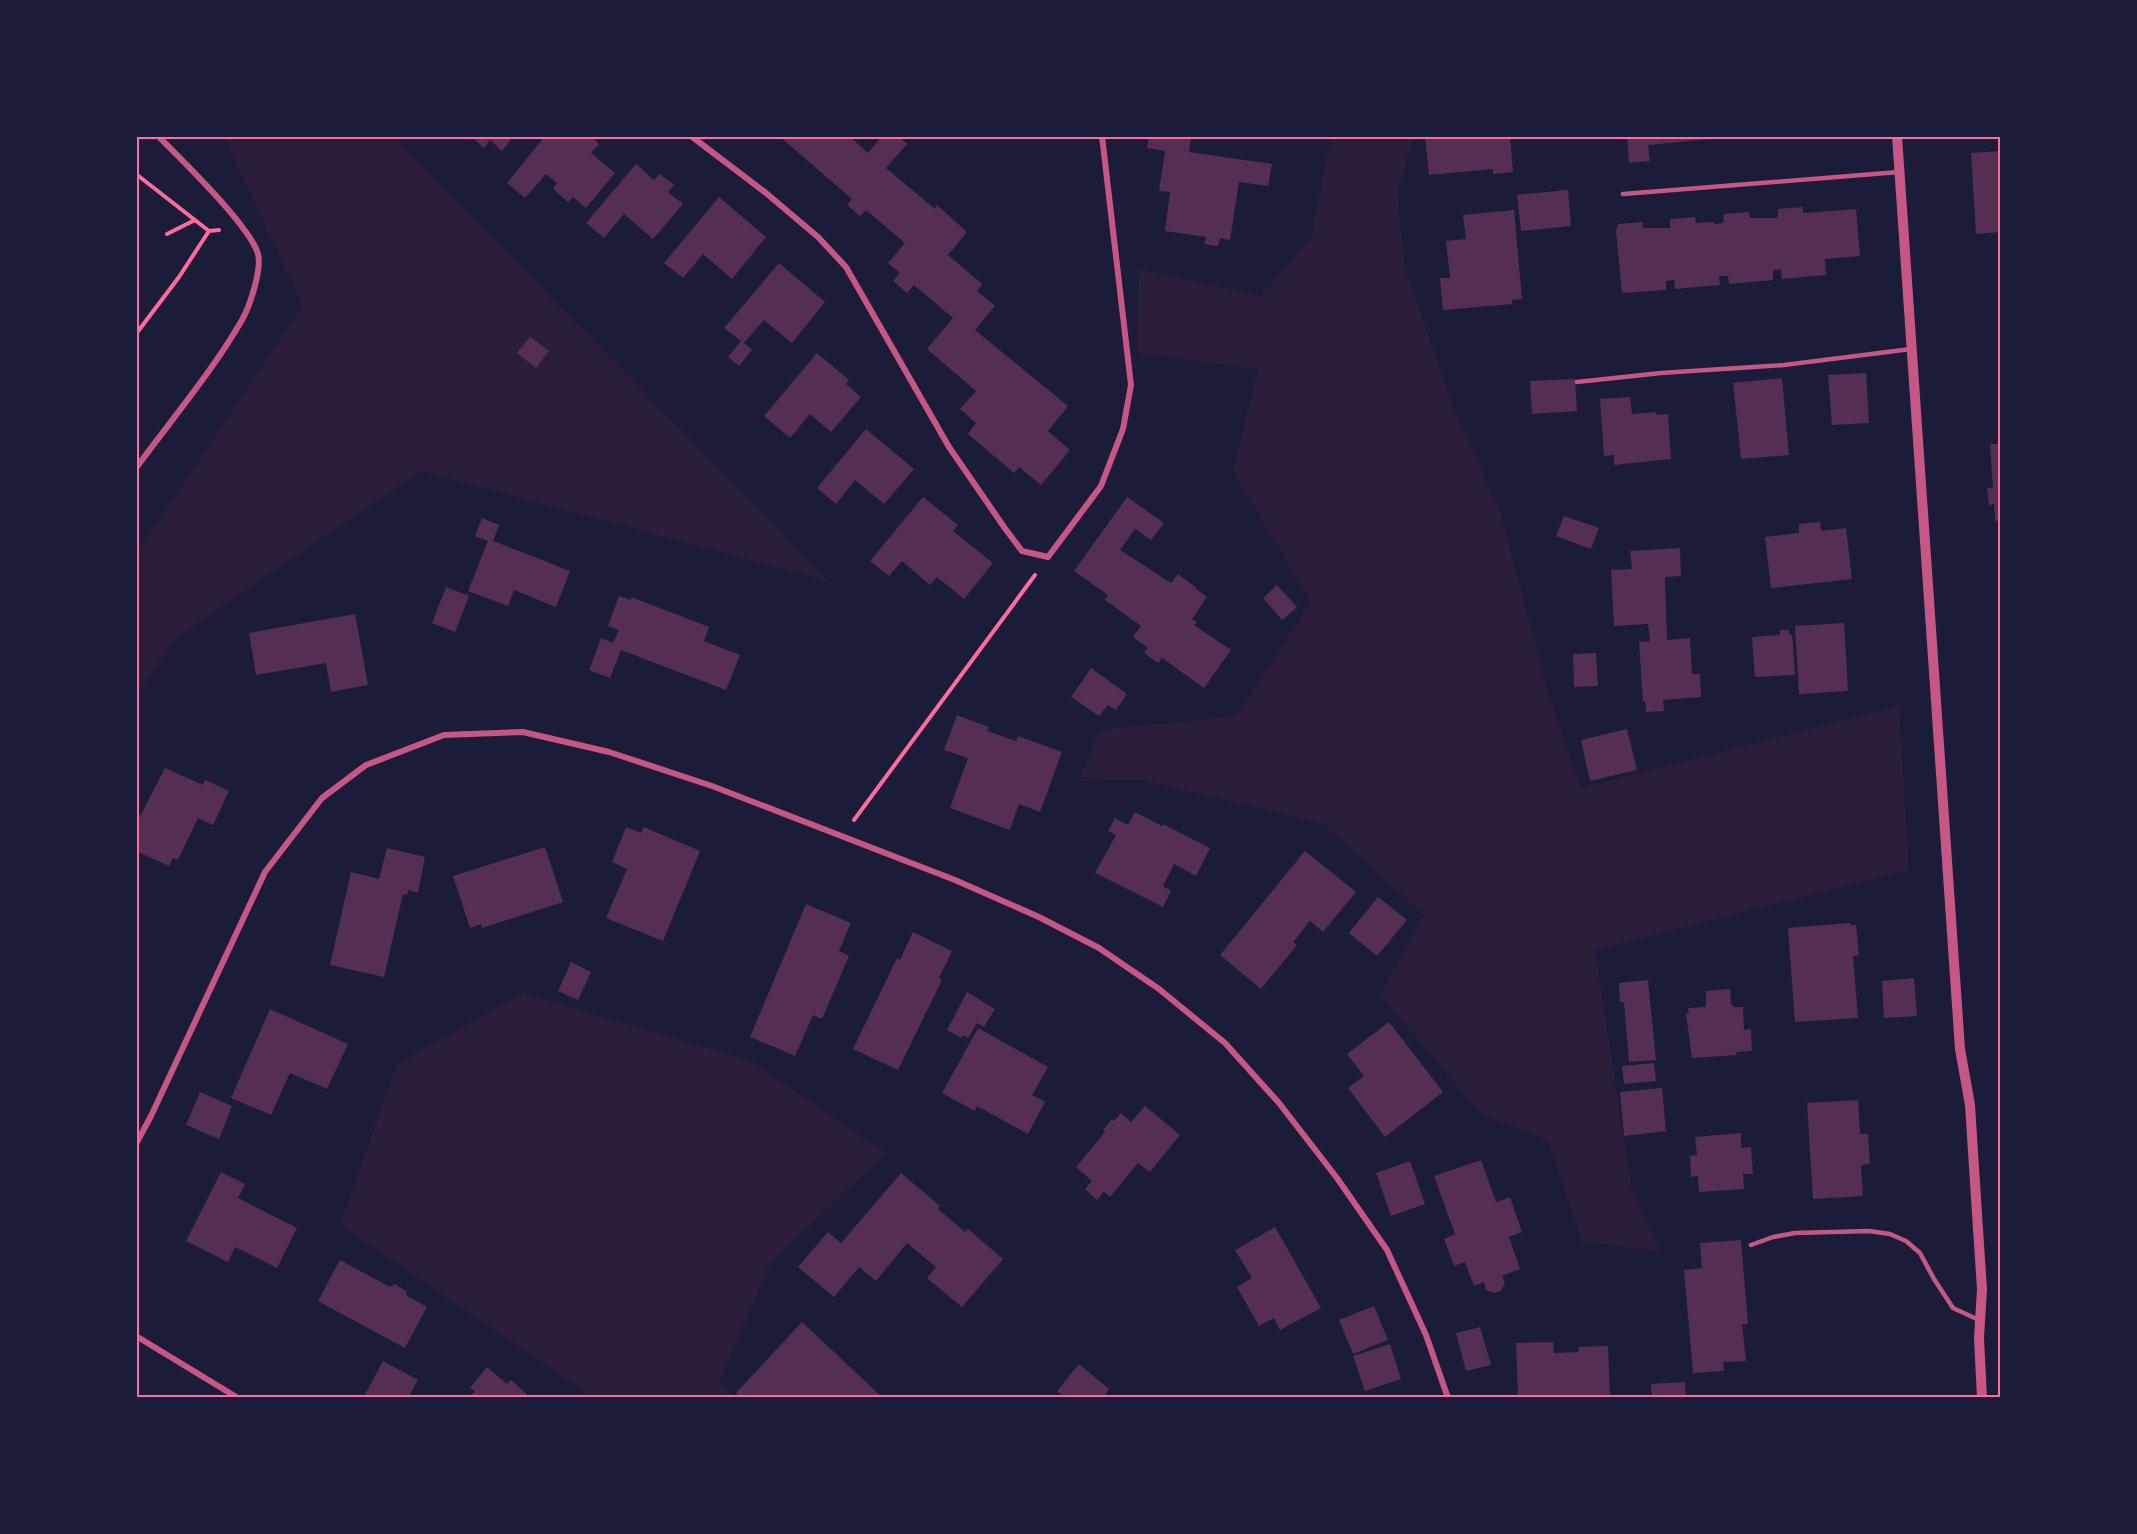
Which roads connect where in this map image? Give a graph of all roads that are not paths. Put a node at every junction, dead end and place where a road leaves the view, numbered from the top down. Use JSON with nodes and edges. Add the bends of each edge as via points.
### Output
{"nodes":[{"id":1,"x":158,"y":136,"type":"edge"},
{"id":2,"x":691,"y":136,"type":"edge"},
{"id":3,"x":1102,"y":136,"type":"edge"},
{"id":4,"x":1897,"y":136,"type":"edge"},
{"id":5,"x":1899,"y":172,"type":"junction"},
{"id":6,"x":1623,"y":194,"type":"dead end"},
{"id":7,"x":1911,"y":349,"type":"junction"},
{"id":8,"x":1577,"y":382,"type":"dead end"},
{"id":9,"x":136,"y":468,"type":"edge"},
{"id":10,"x":136,"y":1144,"type":"edge"},
{"id":11,"x":1751,"y":1245,"type":"dead end"},
{"id":12,"x":1979,"y":1320,"type":"junction"},
{"id":13,"x":136,"y":1336,"type":"edge"},
{"id":14,"x":228,"y":1395,"type":"edge"},
{"id":15,"x":238,"y":1398,"type":"edge"},
{"id":16,"x":1448,"y":1398,"type":"edge"},
{"id":17,"x":1982,"y":1398,"type":"edge"}],
"edges":[{"from":1,"to":9,"type":"street","via":[[244,229],[258,255],[257,280],[244,318]]},
{"from":2,"to":3,"type":"street","via":[[818,237],[846,267],[949,447],[1004,527],[1022,551],[1048,557],[1101,486],[1123,429],[1131,385]]},
{"from":4,"to":5,"type":"street"},
{"from":5,"to":6,"type":"lane"},
{"from":5,"to":7,"type":"street"},
{"from":7,"to":8,"type":"lane","via":[[1784,365]]},
{"from":7,"to":12,"type":"street","via":[[1960,1056],[1970,1105],[1982,1289]]},
{"from":10,"to":16,"type":"street","via":[[265,872],[322,798],[366,765],[444,735],[523,732],[609,752],[712,786],[976,889],[1099,948],[1159,989],[1224,1043],[1279,1103],[1337,1178],[1387,1250],[1426,1335]]},
{"from":11,"to":12,"type":"lane","via":[[1795,1233],[1890,1234],[1920,1252],[1953,1308]]},
{"from":12,"to":17,"type":"street"},
{"from":13,"to":14,"type":"street"},
{"from":14,"to":15,"type":"street"}]}
